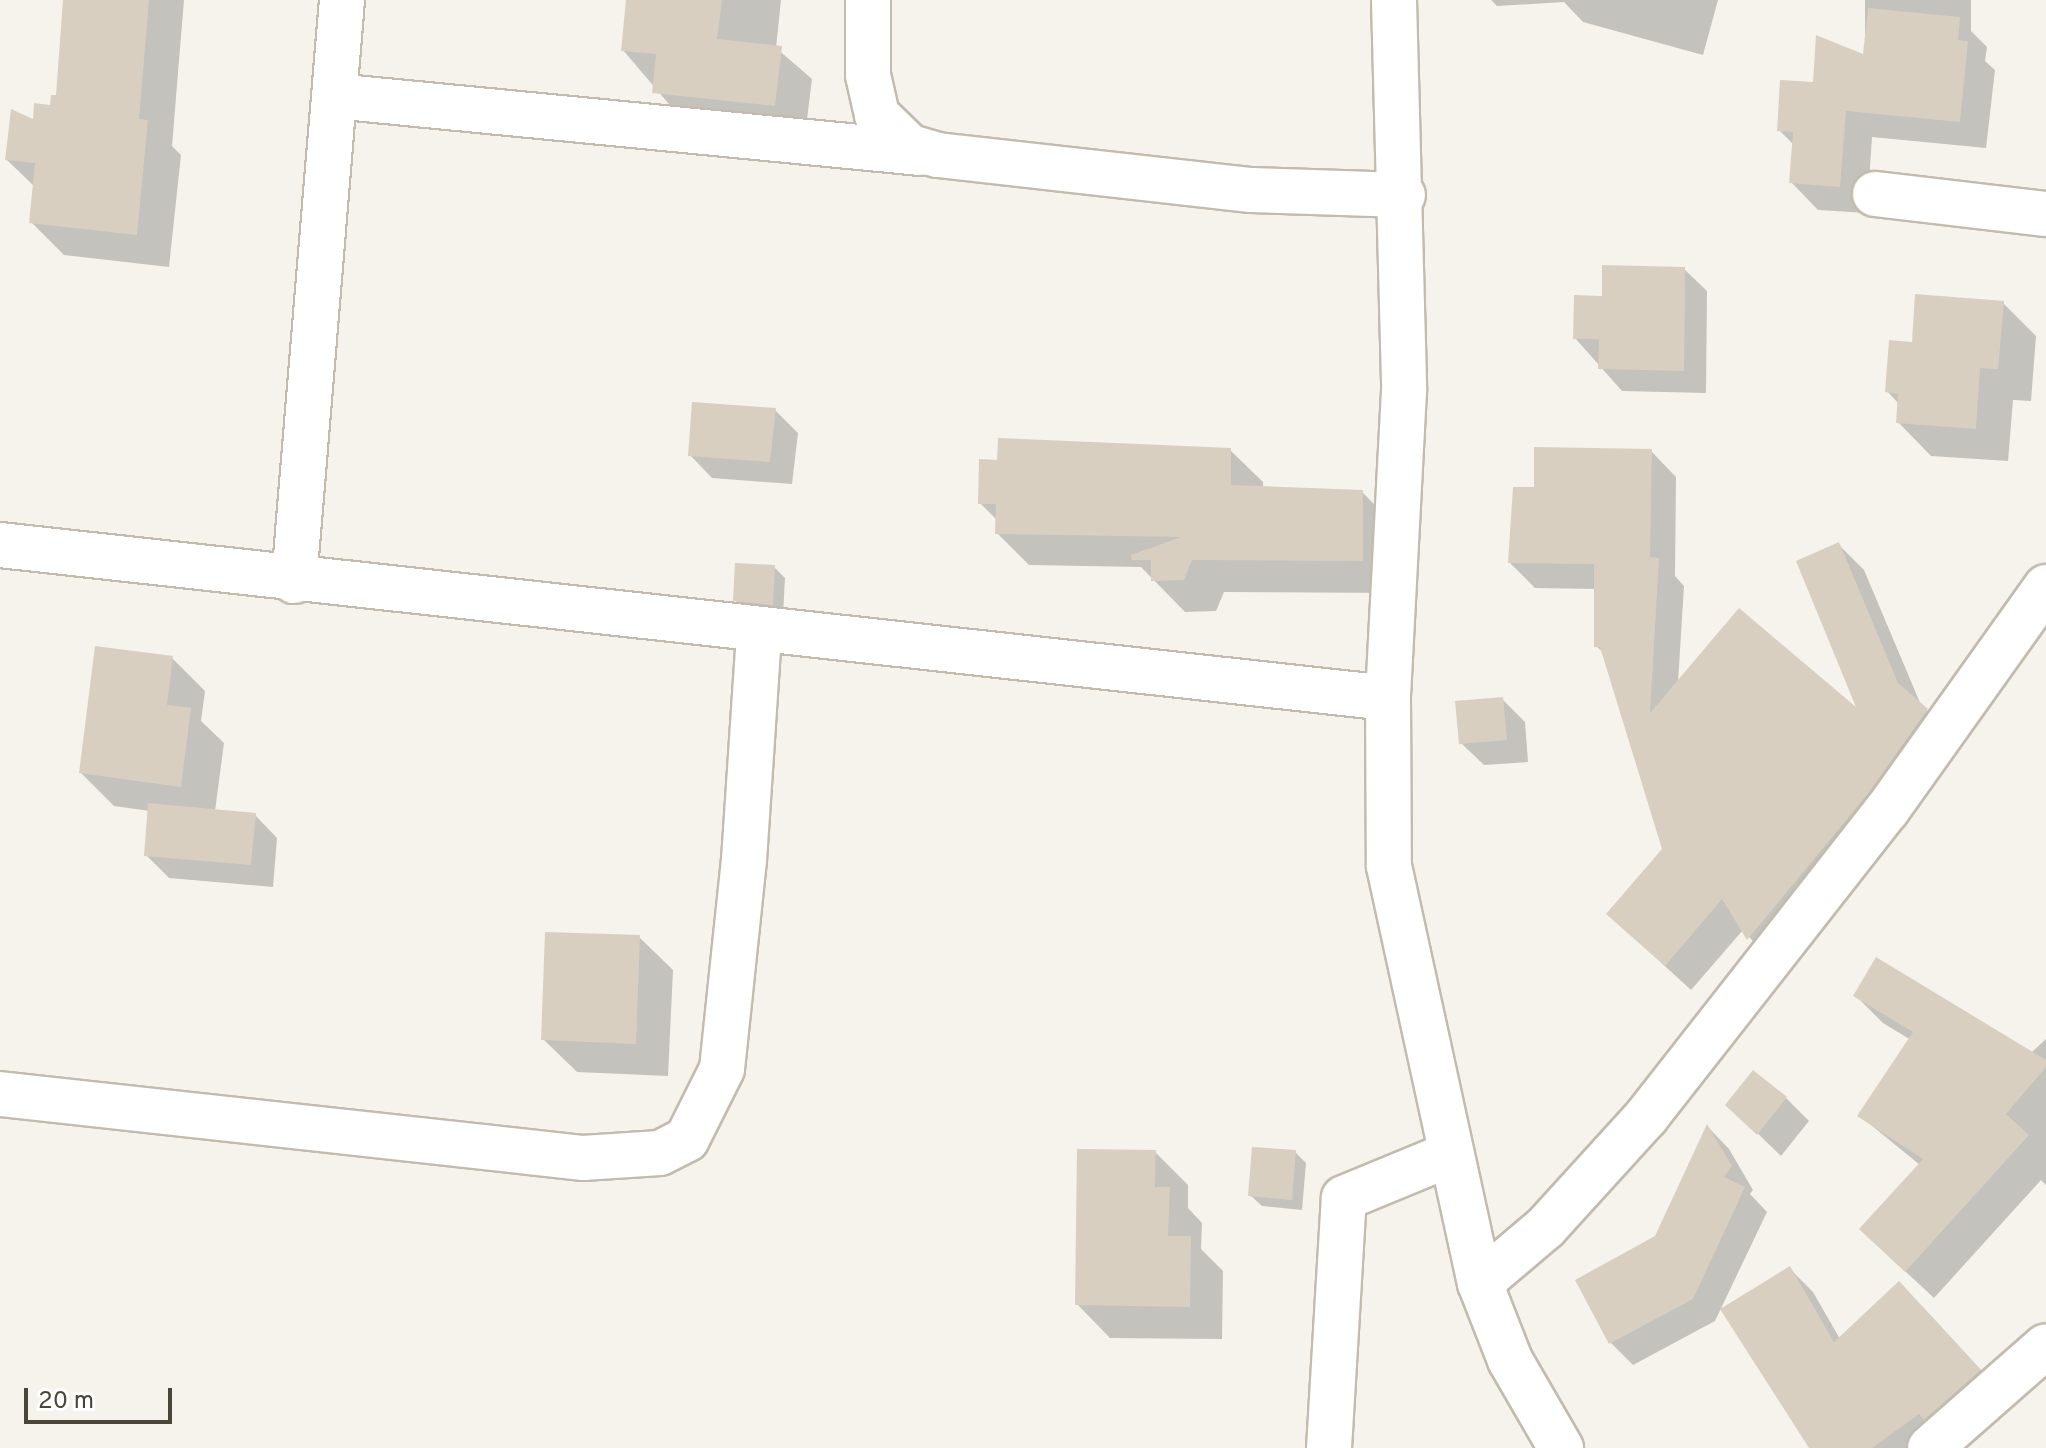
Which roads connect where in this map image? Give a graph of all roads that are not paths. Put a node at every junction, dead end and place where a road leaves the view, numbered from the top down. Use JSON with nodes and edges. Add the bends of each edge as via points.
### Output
{"nodes":[{"id":1,"x":342,"y":0,"type":"edge"},
{"id":2,"x":868,"y":0,"type":"edge"},
{"id":3,"x":1394,"y":0,"type":"edge"},
{"id":4,"x":334,"y":96,"type":"junction"},
{"id":5,"x":938,"y":155,"type":"junction"},
{"id":6,"x":1875,"y":194,"type":"dead end"},
{"id":7,"x":1403,"y":195,"type":"junction"},
{"id":8,"x":2046,"y":214,"type":"edge"},
{"id":9,"x":0,"y":545,"type":"edge"},
{"id":10,"x":294,"y":581,"type":"junction"},
{"id":11,"x":2046,"y":587,"type":"edge"},
{"id":12,"x":759,"y":632,"type":"junction"},
{"id":13,"x":1388,"y":698,"type":"junction"},
{"id":14,"x":0,"y":1094,"type":"edge"},
{"id":15,"x":1451,"y":1154,"type":"junction"},
{"id":16,"x":1480,"y":1283,"type":"junction"},
{"id":17,"x":2046,"y":1346,"type":"edge"},
{"id":18,"x":1329,"y":1448,"type":"edge"},
{"id":19,"x":1561,"y":1448,"type":"edge"},
{"id":20,"x":1930,"y":1448,"type":"edge"}],
"edges":[{"from":1,"to":4,"type":"street"},
{"from":2,"to":5,"type":"street","via":[[868,75],[877,115],[910,147]]},
{"from":3,"to":7,"type":"street"},
{"from":4,"to":5,"type":"street"},
{"from":4,"to":10,"type":"street"},
{"from":5,"to":7,"type":"street","via":[[1251,190]]},
{"from":6,"to":8,"type":"street"},
{"from":7,"to":13,"type":"street","via":[[1404,391]]},
{"from":9,"to":10,"type":"street"},
{"from":10,"to":12,"type":"street"},
{"from":11,"to":16,"type":"street","via":[[1887,810],[1646,1117],[1546,1227]]},
{"from":12,"to":13,"type":"street"},
{"from":12,"to":14,"type":"street","via":[[744,860],[722,1069],[687,1139],[660,1153],[583,1158]]},
{"from":13,"to":15,"type":"street","via":[[1389,866]]},
{"from":15,"to":16,"type":"street"},
{"from":15,"to":18,"type":"street","via":[[1344,1198]]},
{"from":16,"to":19,"type":"street","via":[[1510,1360]]},
{"from":17,"to":20,"type":"street"}]}
